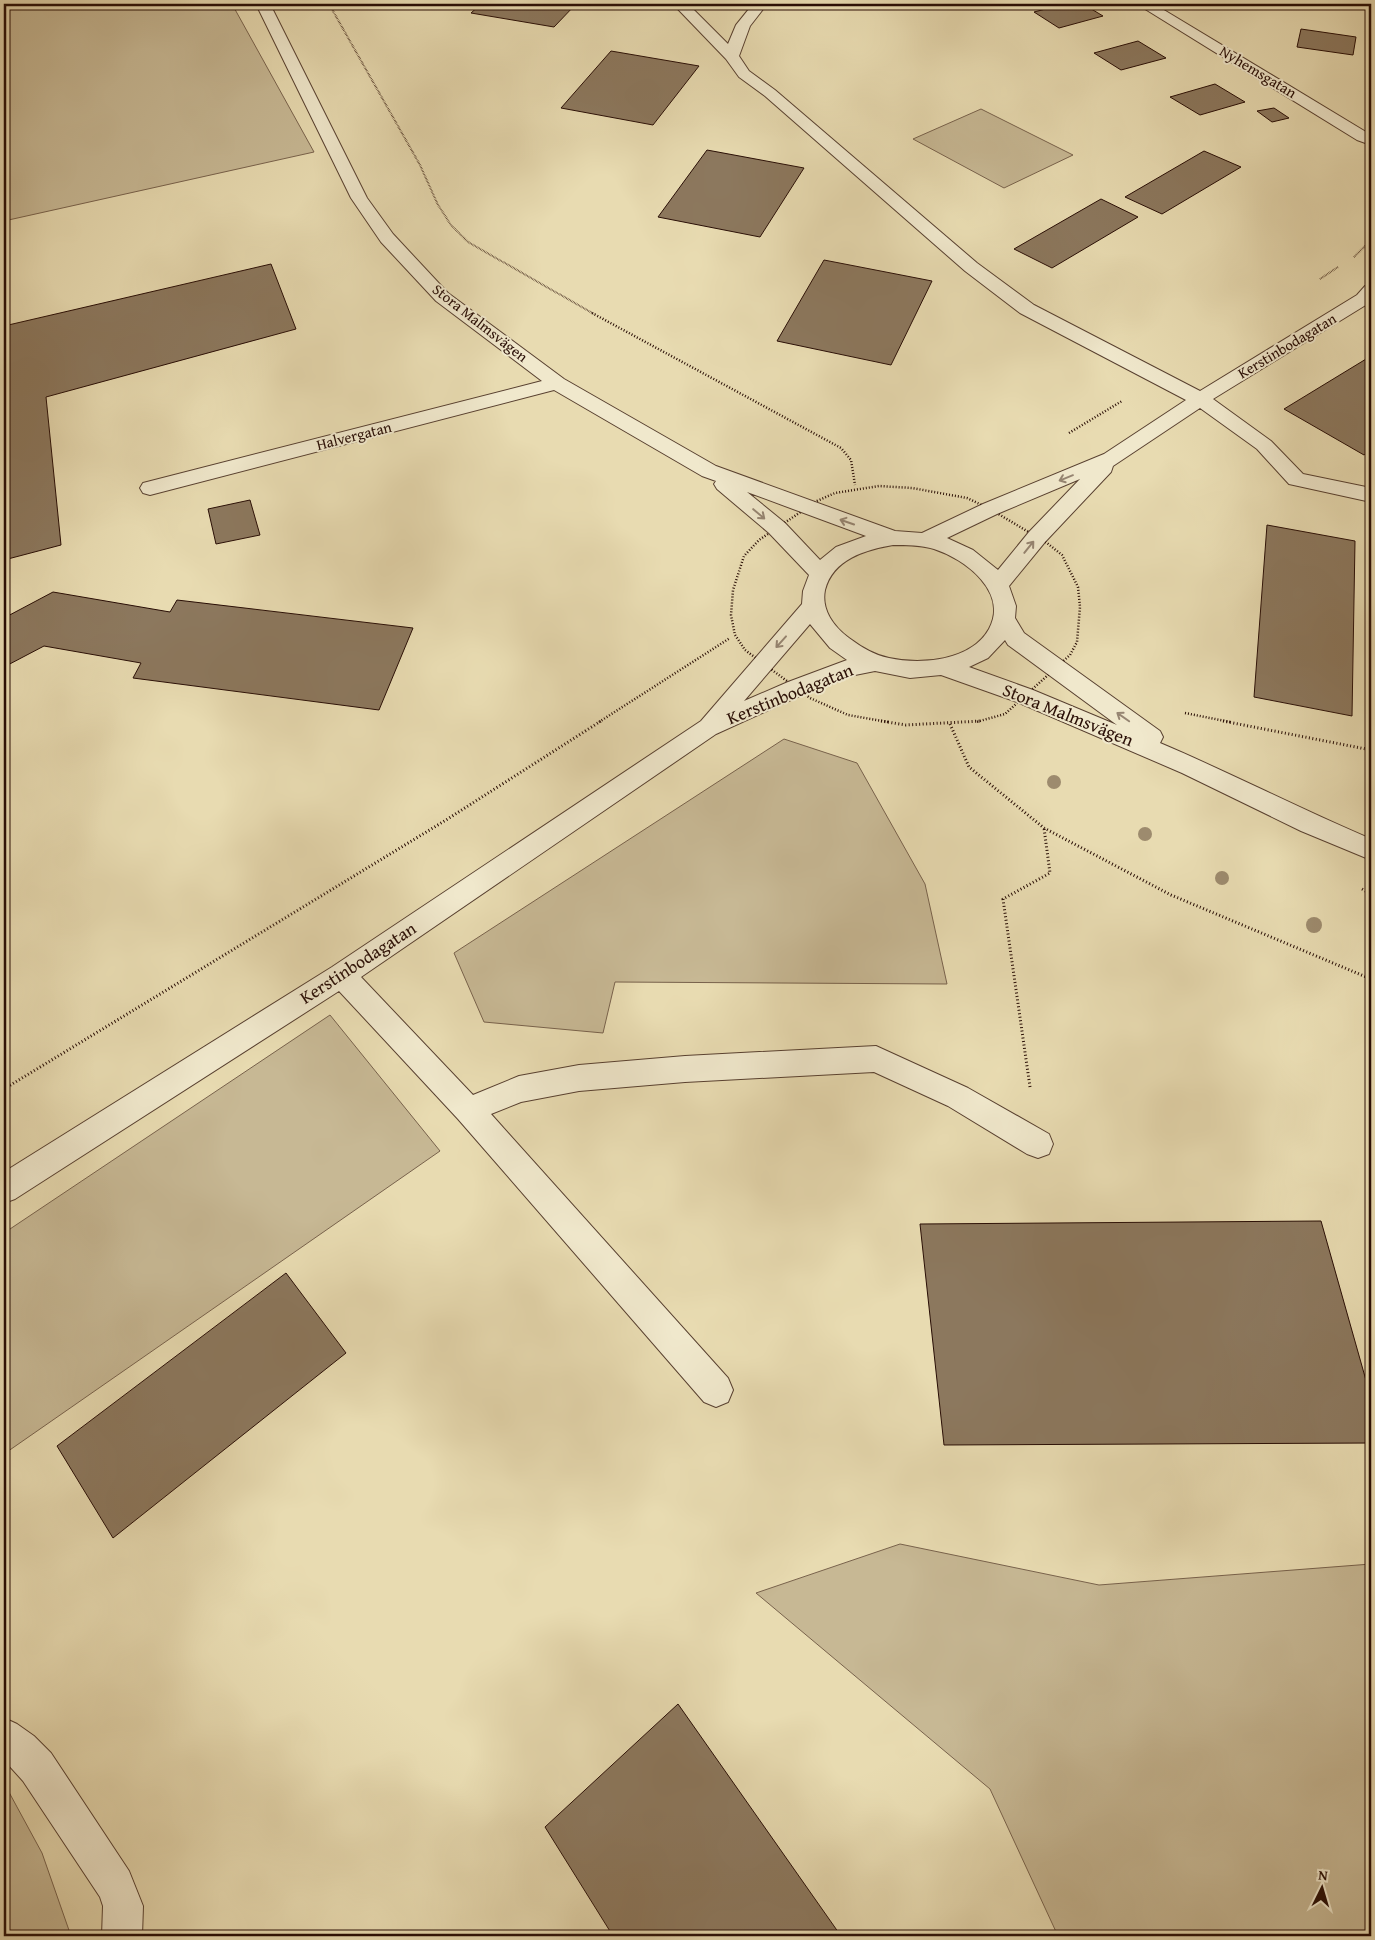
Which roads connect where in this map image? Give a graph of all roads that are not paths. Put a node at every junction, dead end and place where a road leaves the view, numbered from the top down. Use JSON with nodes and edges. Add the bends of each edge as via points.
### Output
{"nodes":[{"id":1,"x":263,"y":4,"type":"edge"},
{"id":2,"x":680,"y":4,"type":"edge"},
{"id":3,"x":760,"y":4,"type":"edge"},
{"id":4,"x":1144,"y":4,"type":"edge"},
{"id":5,"x":731,"y":56,"type":"junction"},
{"id":6,"x":1371,"y":140,"type":"edge"},
{"id":7,"x":1371,"y":290,"type":"edge"},
{"id":8,"x":557,"y":384,"type":"junction"},
{"id":9,"x":1200,"y":399,"type":"junction"},
{"id":10,"x":1111,"y":459,"type":"junction"},
{"id":11,"x":709,"y":471,"type":"junction"},
{"id":12,"x":150,"y":488,"type":"dead end"},
{"id":13,"x":1371,"y":495,"type":"edge"},
{"id":14,"x":893,"y":538,"type":"junction"},
{"id":15,"x":925,"y":540,"type":"junction"},
{"id":16,"x":820,"y":573,"type":"junction"},
{"id":17,"x":998,"y":585,"type":"junction"},
{"id":18,"x":814,"y":606,"type":"junction"},
{"id":19,"x":1004,"y":618,"type":"junction"},
{"id":20,"x":874,"y":663,"type":"junction"},
{"id":21,"x":943,"y":667,"type":"junction"},
{"id":22,"x":707,"y":728,"type":"junction"},
{"id":23,"x":1191,"y":766,"type":"junction"},
{"id":24,"x":1371,"y":850,"type":"edge"},
{"id":25,"x":342,"y":975,"type":"junction"},
{"id":26,"x":468,"y":1110,"type":"junction"},
{"id":27,"x":1038,"y":1144,"type":"road end"},
{"id":28,"x":4,"y":1189,"type":"edge"},
{"id":29,"x":716,"y":1390,"type":"dead end"},
{"id":30,"x":4,"y":1737,"type":"edge"},
{"id":31,"x":122,"y":1936,"type":"edge"}],
"edges":[{"from":1,"to":8,"type":"street","name":"Stora Malmsvägen","via":[[359,198],[388,238],[442,297]]},
{"from":2,"to":5,"type":"street"},
{"from":3,"to":5,"type":"street","via":[[743,25]]},
{"from":4,"to":6,"type":"street","name":"Nyhemsgatan"},
{"from":5,"to":9,"type":"street","via":[[744,74],[971,267],[1027,309]]},
{"from":7,"to":9,"type":"street","name":"Kerstinbodagatan","via":[[1363,299],[1293,344]]},
{"from":8,"to":11,"type":"street","name":"Stora Malmsvägen"},
{"from":8,"to":12,"type":"street","name":"Halvergatan"},
{"from":9,"to":10,"type":"street","name":"Kerstinbodagatan"},
{"from":9,"to":13,"type":"street","via":[[1264,445],[1296,480]]},
{"from":10,"to":15,"type":"street","name":"Kerstinbodagatan","one_way":true},
{"from":17,"to":10,"type":"street","name":"Kerstinbodagatan","one_way":true,"via":[[1037,537]]},
{"from":14,"to":11,"type":"street","name":"Stora Malmsvägen","one_way":true},
{"from":11,"to":16,"type":"street","name":"Stora Malmsvägen","one_way":true,"via":[[777,528]]},
{"from":14,"to":15,"type":"street"},
{"from":14,"to":16,"type":"street","via":[[862,543],[842,553]]},
{"from":15,"to":17,"type":"street","via":[[971,558]]},
{"from":16,"to":18,"type":"street","via":[[814,590]]},
{"from":17,"to":19,"type":"street","via":[[1005,607]]},
{"from":18,"to":20,"type":"street","via":[[824,629],[837,642]]},
{"from":18,"to":22,"type":"street","name":"Kerstinbodagatan","one_way":true},
{"from":19,"to":21,"type":"street","via":[[1001,630],[984,649]]},
{"from":23,"to":19,"type":"street","name":"Stora Malmsvägen","one_way":true,"via":[[1016,639]]},
{"from":20,"to":21,"type":"street","via":[[909,669]]},
{"from":20,"to":22,"type":"street","name":"Kerstinbodagatan","via":[[851,667],[796,688]]},
{"from":21,"to":23,"type":"street","name":"Stora Malmsvägen","via":[[1025,696]]},
{"from":22,"to":25,"type":"street","name":"Kerstinbodagatan"},
{"from":23,"to":24,"type":"street","name":"Stora Malmsvägen"},
{"from":25,"to":26,"type":"street"},
{"from":25,"to":28,"type":"street","name":"Kerstinbodagatan"},
{"from":26,"to":27,"type":"street","via":[[519,1089],[579,1078],[876,1059],[958,1097]]},
{"from":26,"to":29,"type":"street"},
{"from":30,"to":31,"type":"street","via":[[21,1749],[37,1767],[115,1885],[123,1906]]}]}
